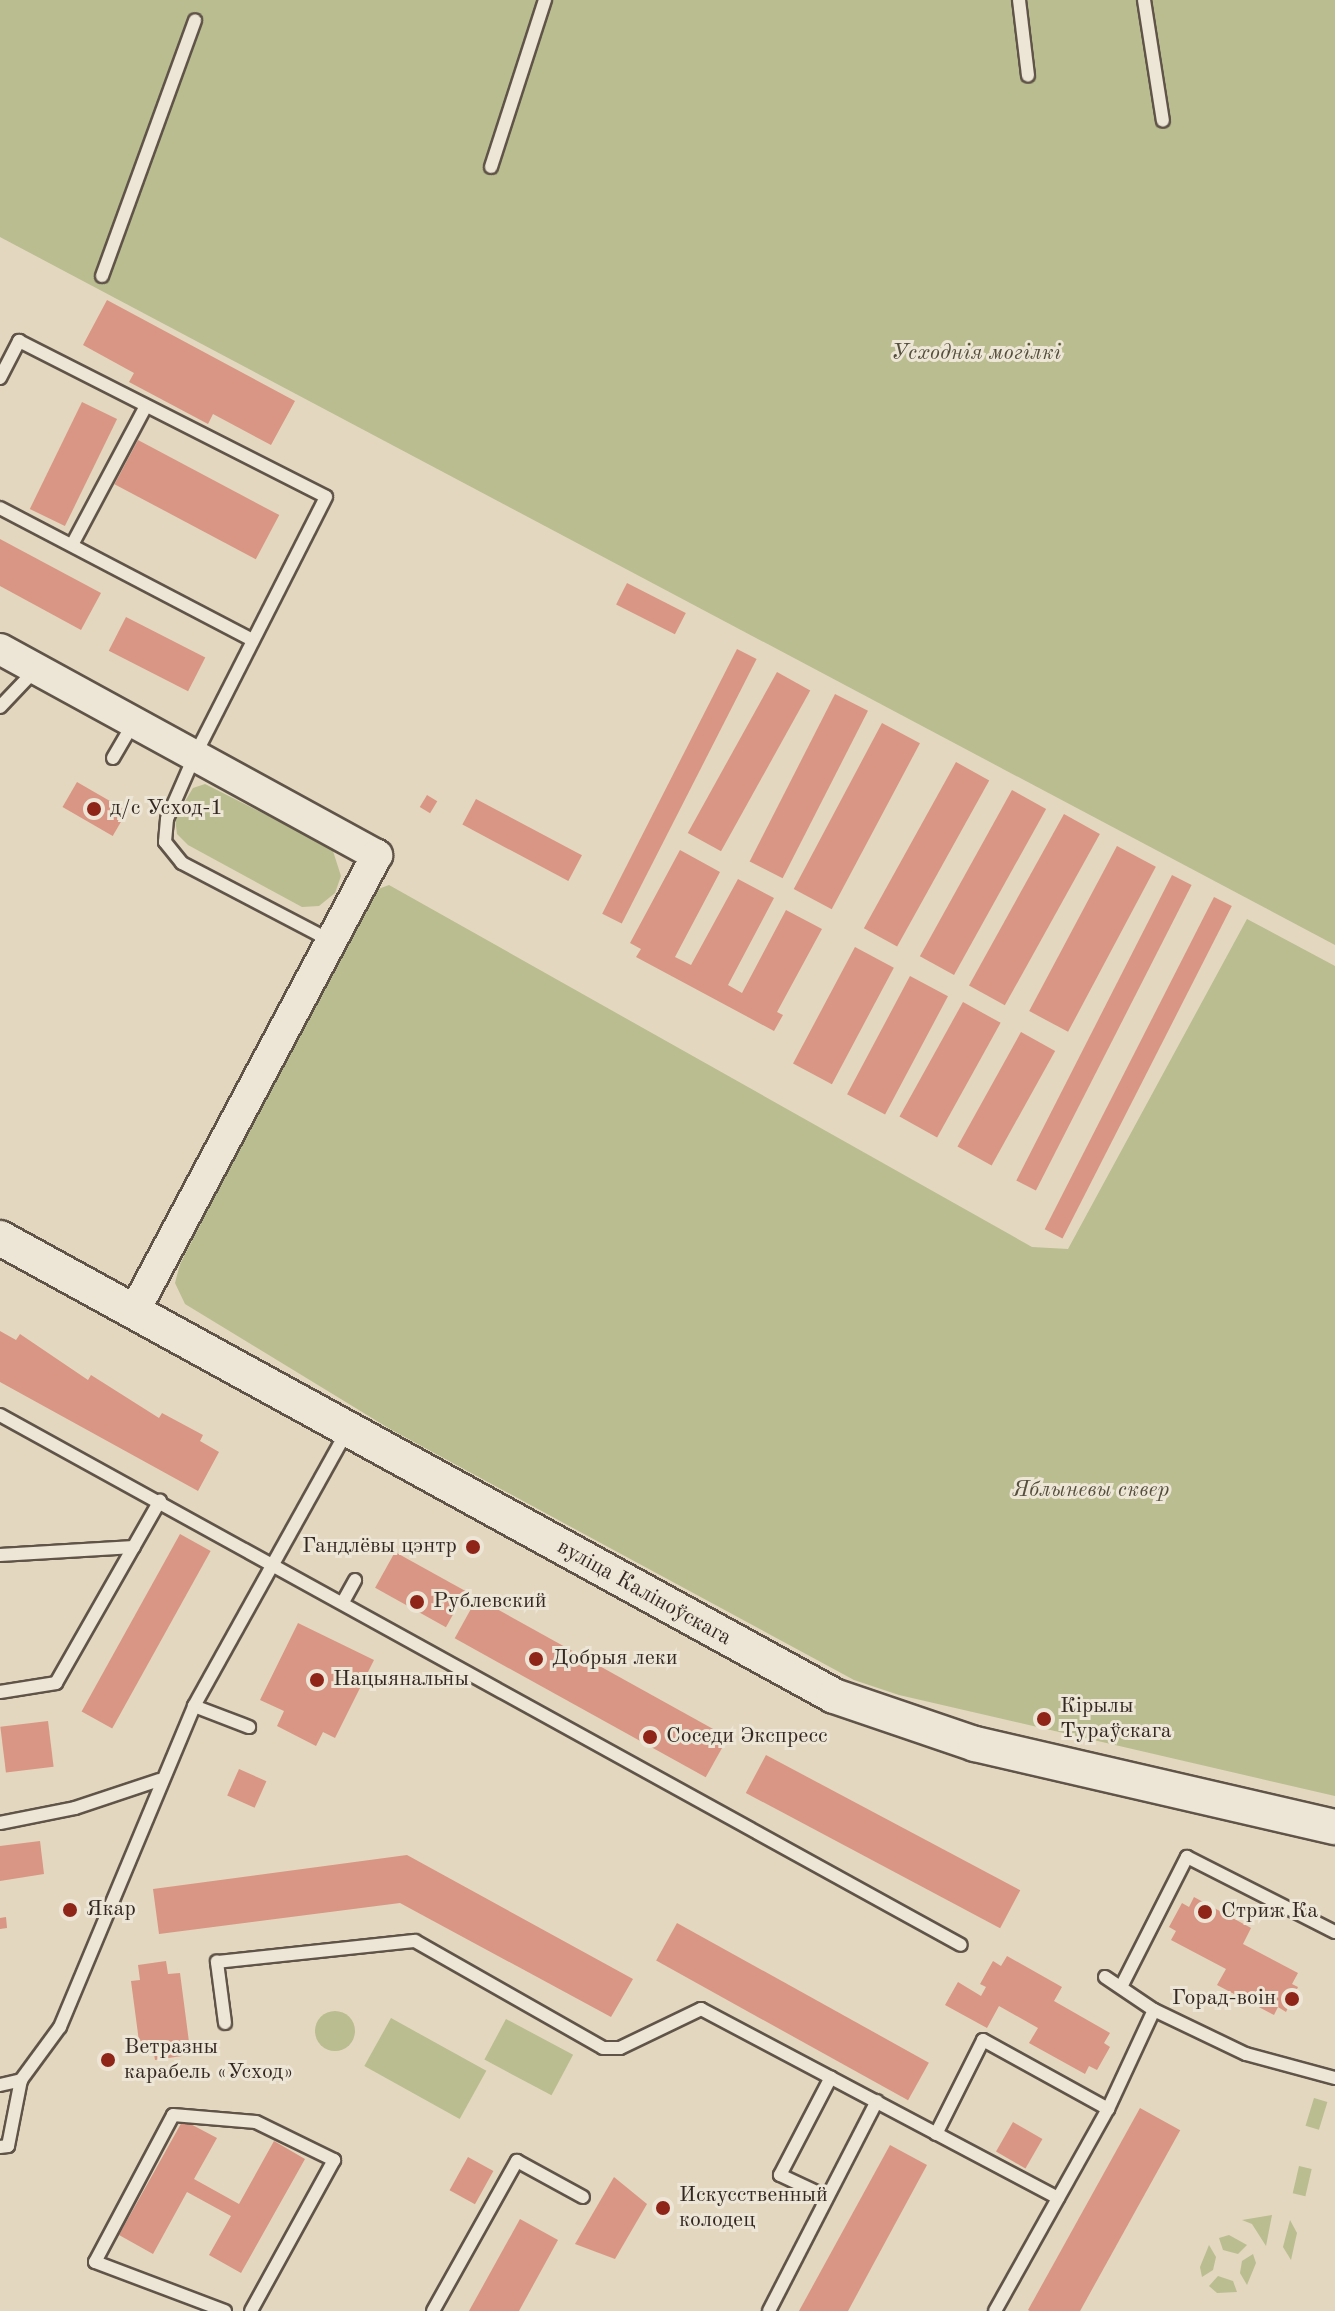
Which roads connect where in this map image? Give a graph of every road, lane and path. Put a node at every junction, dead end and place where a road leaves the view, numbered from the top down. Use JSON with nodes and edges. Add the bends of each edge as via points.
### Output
{"nodes":[{"id":1,"x":545,"y":0,"type":"edge"},
{"id":2,"x":1019,"y":0,"type":"edge"},
{"id":3,"x":1144,"y":0,"type":"edge"},
{"id":4,"x":195,"y":20,"type":"dead end"},
{"id":5,"x":1028,"y":75,"type":"dead end"},
{"id":6,"x":1163,"y":121,"type":"dead end"},
{"id":7,"x":491,"y":167,"type":"dead end"},
{"id":8,"x":102,"y":276,"type":"dead end"},
{"id":9,"x":0,"y":378,"type":"edge"},
{"id":10,"x":146,"y":406,"type":"junction"},
{"id":11,"x":0,"y":508,"type":"edge"},
{"id":12,"x":72,"y":545,"type":"junction"},
{"id":13,"x":253,"y":640,"type":"junction"},
{"id":14,"x":0,"y":649,"type":"edge"},
{"id":15,"x":36,"y":669,"type":"junction"},
{"id":16,"x":2,"y":701,"type":"edge"},
{"id":17,"x":135,"y":721,"type":"junction"},
{"id":18,"x":195,"y":755,"type":"junction"},
{"id":19,"x":113,"y":758,"type":"dead end"},
{"id":20,"x":331,"y":941,"type":"junction"},
{"id":21,"x":0,"y":1238,"type":"edge"},
{"id":22,"x":135,"y":1310,"type":"junction"},
{"id":23,"x":0,"y":1415,"type":"edge"},
{"id":24,"x":348,"y":1429,"type":"junction"},
{"id":25,"x":160,"y":1501,"type":"junction"},
{"id":26,"x":134,"y":1547,"type":"junction"},
{"id":27,"x":0,"y":1555,"type":"edge"},
{"id":28,"x":270,"y":1562,"type":"junction"},
{"id":29,"x":355,"y":1580,"type":"dead end"},
{"id":30,"x":343,"y":1602,"type":"junction"},
{"id":31,"x":0,"y":1692,"type":"edge"},
{"id":32,"x":194,"y":1706,"type":"junction"},
{"id":33,"x":249,"y":1727,"type":"dead end"},
{"id":34,"x":159,"y":1780,"type":"junction"},
{"id":35,"x":0,"y":1823,"type":"edge"},
{"id":36,"x":1335,"y":1827,"type":"edge"},
{"id":37,"x":1335,"y":1932,"type":"edge"},
{"id":38,"x":961,"y":1945,"type":"dead end"},
{"id":39,"x":1105,"y":1977,"type":"dead end"},
{"id":40,"x":1121,"y":1987,"type":"junction"},
{"id":41,"x":1154,"y":2010,"type":"junction"},
{"id":42,"x":225,"y":2023,"type":"dead end"},
{"id":43,"x":831,"y":2077,"type":"junction"},
{"id":44,"x":1335,"y":2078,"type":"edge"},
{"id":45,"x":21,"y":2080,"type":"junction"},
{"id":46,"x":0,"y":2085,"type":"edge"},
{"id":47,"x":877,"y":2101,"type":"junction"},
{"id":48,"x":1108,"y":2109,"type":"junction"},
{"id":49,"x":936,"y":2134,"type":"junction"},
{"id":50,"x":0,"y":2147,"type":"edge"},
{"id":51,"x":583,"y":2197,"type":"dead end"},
{"id":52,"x":827,"y":2197,"type":"junction"},
{"id":53,"x":1058,"y":2198,"type":"junction"},
{"id":54,"x":225,"y":2311,"type":"edge"},
{"id":55,"x":251,"y":2311,"type":"edge"},
{"id":56,"x":433,"y":2311,"type":"edge"},
{"id":57,"x":769,"y":2311,"type":"edge"},
{"id":58,"x":995,"y":2311,"type":"edge"}],
"edges":[{"from":1,"to":7,"type":"lane"},
{"from":2,"to":5,"type":"lane"},
{"from":3,"to":6,"type":"lane"},
{"from":4,"to":8,"type":"lane"},
{"from":9,"to":10,"type":"lane","via":[[19,341]]},
{"from":10,"to":12,"type":"lane"},
{"from":10,"to":13,"type":"lane","via":[[326,497]]},
{"from":11,"to":12,"type":"lane"},
{"from":12,"to":13,"type":"lane"},
{"from":13,"to":18,"type":"lane"},
{"from":14,"to":15,"type":"street"},
{"from":15,"to":16,"type":"lane"},
{"from":15,"to":17,"type":"street"},
{"from":17,"to":18,"type":"street"},
{"from":17,"to":19,"type":"lane"},
{"from":18,"to":20,"type":"lane","via":[[167,819],[165,842],[182,863]]},
{"from":18,"to":20,"type":"street","via":[[377,855]]},
{"from":20,"to":22,"type":"street"},
{"from":21,"to":22,"type":"main road","name":"вуліца Каліноўскага"},
{"from":22,"to":24,"type":"main road","name":"вуліца Каліноўскага"},
{"from":23,"to":25,"type":"lane"},
{"from":24,"to":28,"type":"lane"},
{"from":24,"to":36,"type":"main road","name":"вуліца Каліноўскага","via":[[805,1681],[870,1711],[975,1744]]},
{"from":25,"to":26,"type":"lane"},
{"from":25,"to":28,"type":"lane"},
{"from":26,"to":27,"type":"lane"},
{"from":26,"to":31,"type":"lane","via":[[56,1683]]},
{"from":28,"to":30,"type":"lane"},
{"from":28,"to":32,"type":"lane"},
{"from":29,"to":30,"type":"lane"},
{"from":30,"to":38,"type":"lane"},
{"from":32,"to":33,"type":"lane"},
{"from":32,"to":34,"type":"lane"},
{"from":34,"to":35,"type":"lane","via":[[75,1808]]},
{"from":34,"to":45,"type":"lane","via":[[60,2027]]},
{"from":37,"to":40,"type":"lane","via":[[1187,1857]]},
{"from":39,"to":40,"type":"lane"},
{"from":40,"to":41,"type":"lane"},
{"from":41,"to":44,"type":"lane","via":[[1246,2054]]},
{"from":41,"to":48,"type":"lane"},
{"from":42,"to":43,"type":"lane","via":[[217,1962],[415,1941],[603,2048],[620,2048],[701,2009]]},
{"from":43,"to":47,"type":"lane"},
{"from":43,"to":52,"type":"lane","via":[[780,2175]]},
{"from":45,"to":46,"type":"lane"},
{"from":45,"to":50,"type":"lane","via":[[8,2146]]},
{"from":47,"to":49,"type":"lane"},
{"from":47,"to":52,"type":"lane"},
{"from":48,"to":49,"type":"lane","via":[[983,2040]]},
{"from":48,"to":53,"type":"lane"},
{"from":49,"to":53,"type":"lane","via":[[962,2143]]},
{"from":51,"to":56,"type":"lane","via":[[517,2161]]},
{"from":52,"to":57,"type":"lane"},
{"from":53,"to":58,"type":"lane"},
{"from":54,"to":55,"type":"lane","via":[[95,2262],[173,2115],[256,2122],[334,2160]]}]}
